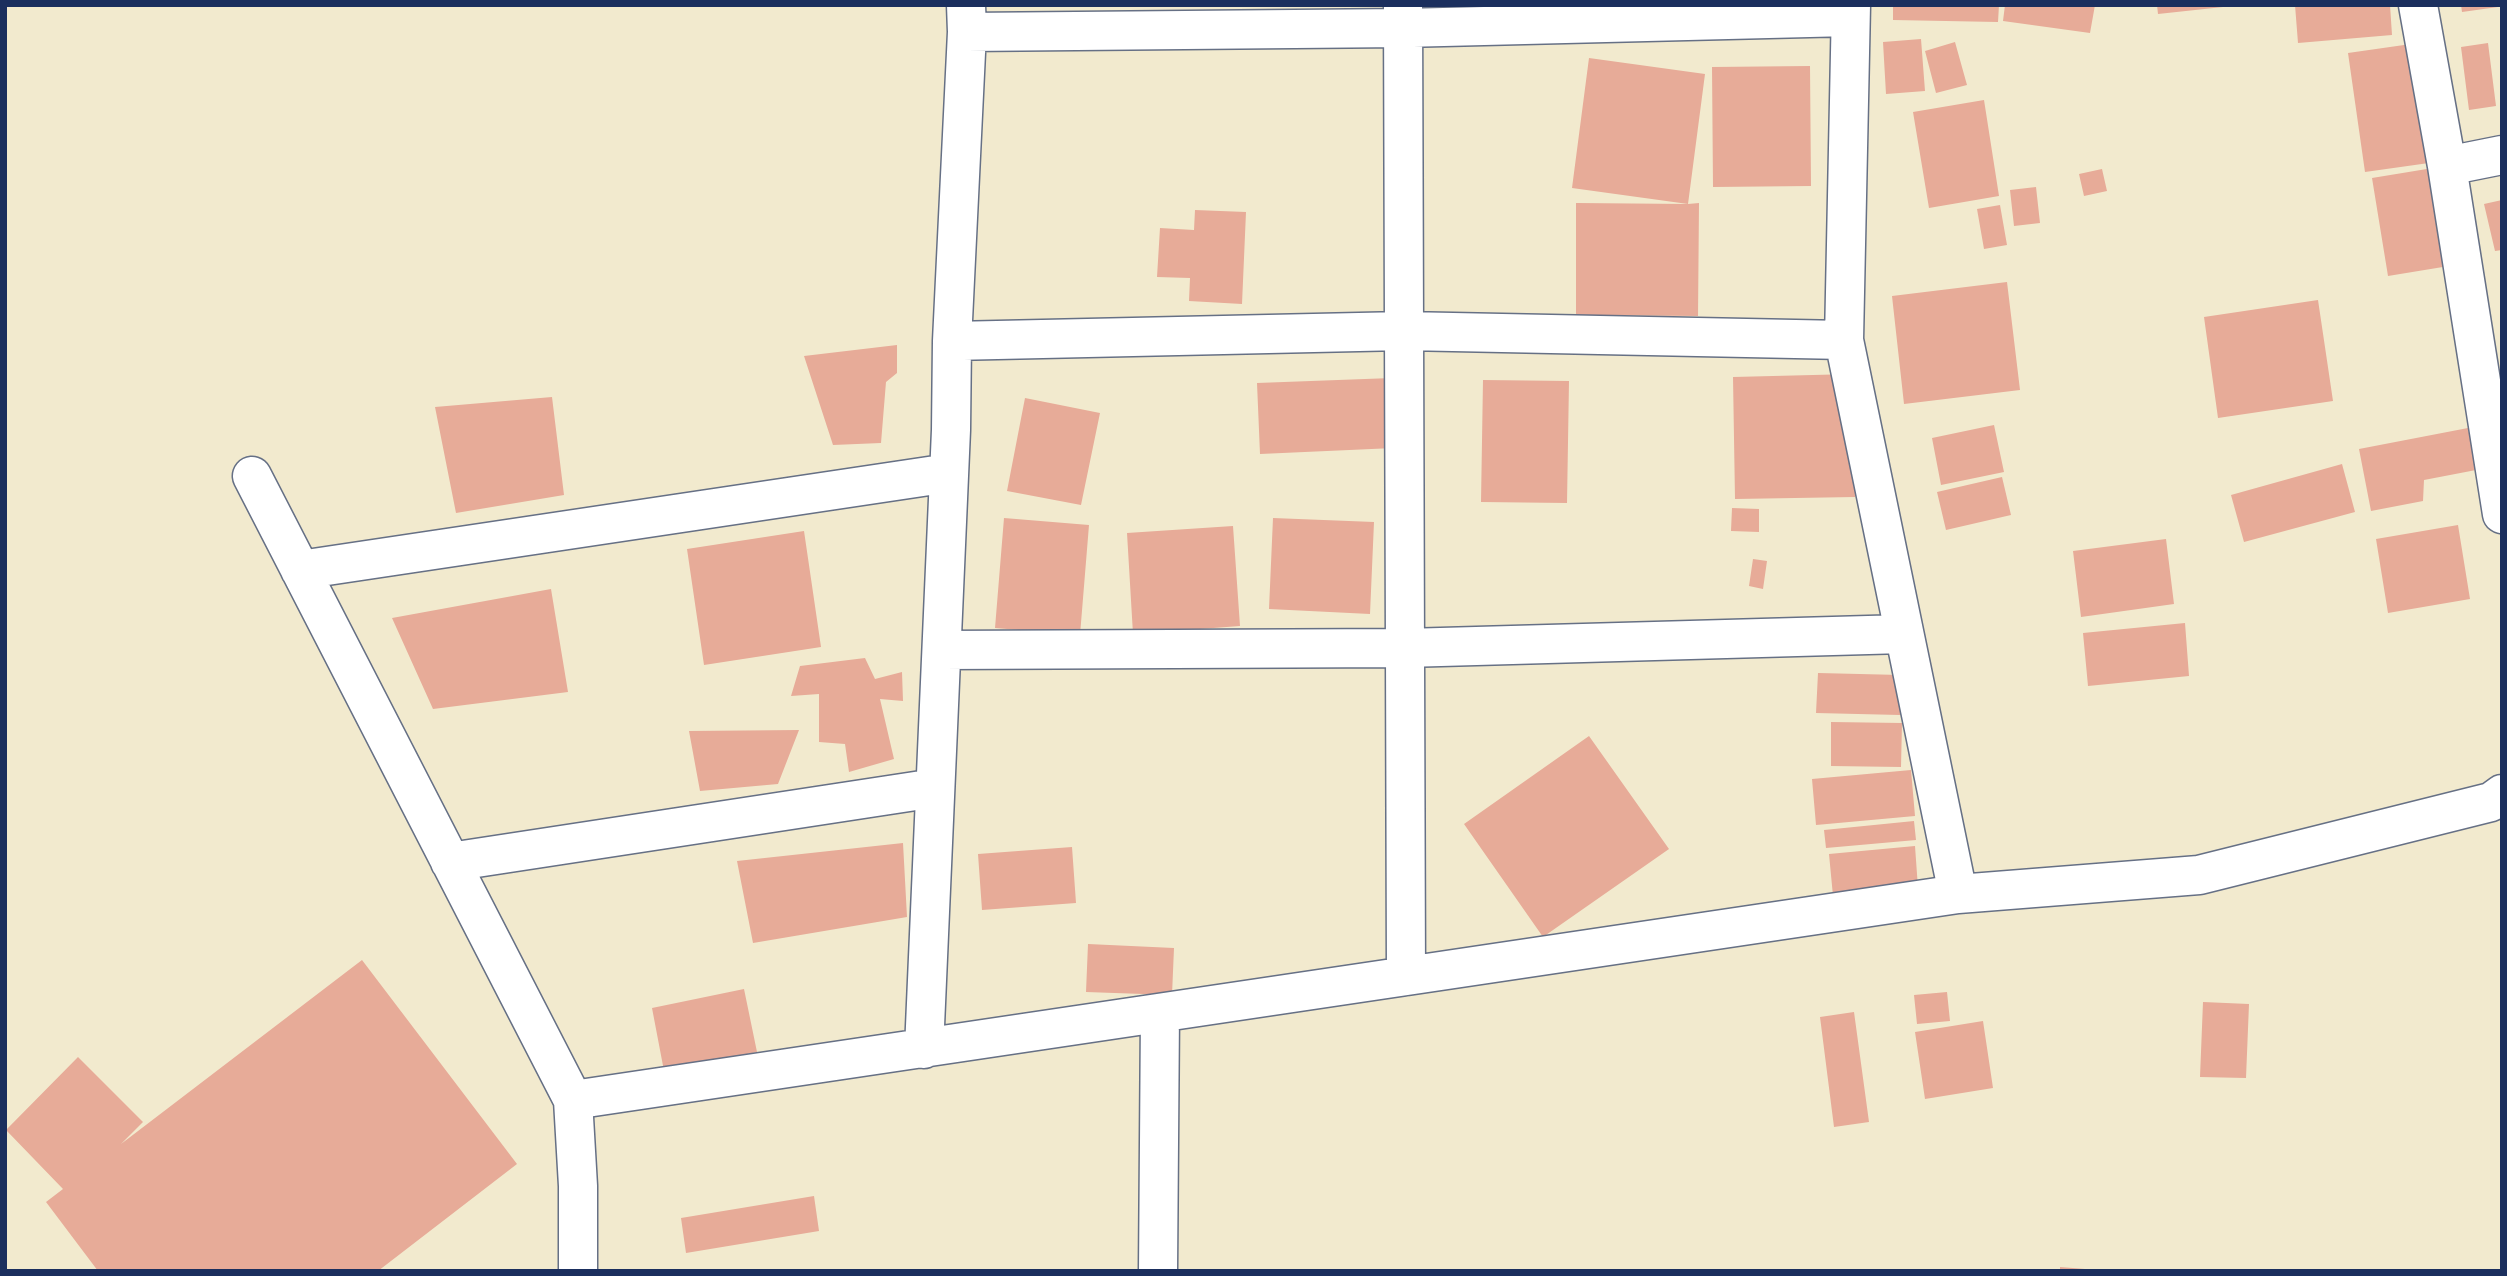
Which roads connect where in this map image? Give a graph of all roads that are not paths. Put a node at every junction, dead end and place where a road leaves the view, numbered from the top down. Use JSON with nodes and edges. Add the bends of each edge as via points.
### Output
{"nodes":[{"id":1,"x":2418,"y":5,"type":"edge"},
{"id":2,"x":1850,"y":11,"type":"edge"},
{"id":3,"x":1403,"y":17,"type":"edge"},
{"id":4,"x":966,"y":19,"type":"edge"},
{"id":5,"x":2502,"y":155,"type":"edge"},
{"id":6,"x":2447,"y":166,"type":"junction"},
{"id":7,"x":1404,"y":331,"type":"junction"},
{"id":8,"x":1844,"y":340,"type":"junction"},
{"id":9,"x":952,"y":341,"type":"junction"},
{"id":10,"x":949,"y":473,"type":"junction"},
{"id":11,"x":252,"y":476,"type":"dead end"},
{"id":12,"x":2502,"y":514,"type":"edge"},
{"id":13,"x":300,"y":570,"type":"junction"},
{"id":14,"x":1904,"y":634,"type":"junction"},
{"id":15,"x":1405,"y":648,"type":"junction"},
{"id":16,"x":942,"y":650,"type":"junction"},
{"id":17,"x":935,"y":788,"type":"junction"},
{"id":18,"x":2502,"y":794,"type":"edge"},
{"id":19,"x":450,"y":862,"type":"junction"},
{"id":20,"x":1958,"y":894,"type":"junction"},
{"id":21,"x":1406,"y":976,"type":"junction"},
{"id":22,"x":1160,"y":1013,"type":"junction"},
{"id":23,"x":924,"y":1049,"type":"junction"},
{"id":24,"x":573,"y":1100,"type":"junction"},
{"id":25,"x":578,"y":1271,"type":"edge"},
{"id":26,"x":1158,"y":1271,"type":"edge"}],
"edges":[{"from":1,"to":6,"type":"street"},
{"from":2,"to":3,"type":"street"},
{"from":2,"to":8,"type":"street"},
{"from":3,"to":4,"type":"street"},
{"from":3,"to":7,"type":"street"},
{"from":4,"to":9,"type":"street"},
{"from":5,"to":6,"type":"street"},
{"from":6,"to":12,"type":"street"},
{"from":7,"to":8,"type":"street"},
{"from":7,"to":9,"type":"street"},
{"from":7,"to":15,"type":"street"},
{"from":8,"to":14,"type":"street"},
{"from":9,"to":10,"type":"street"},
{"from":10,"to":13,"type":"street"},
{"from":10,"to":16,"type":"street"},
{"from":11,"to":13,"type":"street"},
{"from":13,"to":19,"type":"street"},
{"from":14,"to":15,"type":"street"},
{"from":14,"to":20,"type":"street"},
{"from":15,"to":16,"type":"street"},
{"from":15,"to":21,"type":"street"},
{"from":16,"to":17,"type":"street"},
{"from":17,"to":19,"type":"street"},
{"from":17,"to":23,"type":"street"},
{"from":18,"to":20,"type":"street","via":[[2491,803],[2199,875]]},
{"from":19,"to":24,"type":"street"},
{"from":20,"to":21,"type":"street"},
{"from":21,"to":22,"type":"street"},
{"from":22,"to":23,"type":"street"},
{"from":22,"to":26,"type":"street"},
{"from":23,"to":24,"type":"street"},
{"from":24,"to":25,"type":"street"}]}
